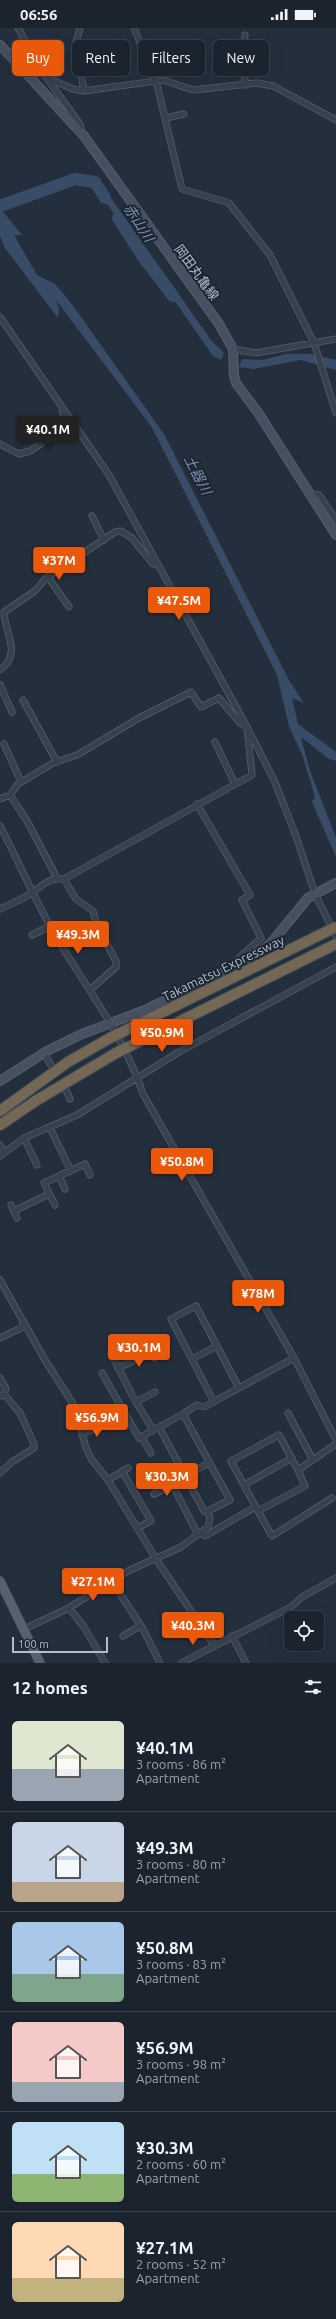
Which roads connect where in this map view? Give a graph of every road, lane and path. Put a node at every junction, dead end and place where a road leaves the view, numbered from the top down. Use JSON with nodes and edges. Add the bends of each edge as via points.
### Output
{"nodes":[{"id":1,"x":18,"y":28,"type":"edge"},
{"id":2,"x":80,"y":28,"type":"edge"},
{"id":3,"x":134,"y":28,"type":"edge"},
{"id":4,"x":244,"y":35,"type":"dead end"},
{"id":5,"x":243,"y":40,"type":"edge"},
{"id":6,"x":0,"y":45,"type":"edge"},
{"id":7,"x":244,"y":76,"type":"edge"},
{"id":8,"x":47,"y":78,"type":"junction"},
{"id":9,"x":156,"y":81,"type":"junction"},
{"id":10,"x":246,"y":85,"type":"junction"},
{"id":11,"x":84,"y":91,"type":"junction"},
{"id":12,"x":184,"y":114,"type":"dead end"},
{"id":13,"x":166,"y":118,"type":"junction"},
{"id":14,"x":336,"y":120,"type":"edge"},
{"id":15,"x":84,"y":136,"type":"junction"},
{"id":16,"x":0,"y":317,"type":"edge"},
{"id":17,"x":336,"y":339,"type":"edge"},
{"id":18,"x":314,"y":343,"type":"junction"},
{"id":19,"x":233,"y":349,"type":"junction"},
{"id":20,"x":61,"y":406,"type":"junction"},
{"id":21,"x":336,"y":413,"type":"edge"},
{"id":22,"x":0,"y":444,"type":"edge"},
{"id":23,"x":308,"y":494,"type":"junction"},
{"id":24,"x":92,"y":516,"type":"dead end"},
{"id":25,"x":336,"y":520,"type":"edge"},
{"id":26,"x":336,"y":535,"type":"edge"},
{"id":27,"x":104,"y":540,"type":"junction"},
{"id":28,"x":157,"y":563,"type":"junction"},
{"id":29,"x":48,"y":577,"type":"junction"},
{"id":30,"x":69,"y":607,"type":"dead end"},
{"id":31,"x":2,"y":621,"type":"edge"},
{"id":32,"x":0,"y":670,"type":"edge"},
{"id":33,"x":0,"y":685,"type":"edge"},
{"id":34,"x":23,"y":700,"type":"dead end"},
{"id":35,"x":12,"y":712,"type":"dead end"},
{"id":36,"x":247,"y":726,"type":"junction"},
{"id":37,"x":215,"y":742,"type":"dead end"},
{"id":38,"x":4,"y":744,"type":"dead end"},
{"id":39,"x":57,"y":762,"type":"junction"},
{"id":40,"x":21,"y":782,"type":"junction"},
{"id":41,"x":235,"y":784,"type":"junction"},
{"id":42,"x":10,"y":795,"type":"junction"},
{"id":43,"x":0,"y":799,"type":"edge"},
{"id":44,"x":197,"y":804,"type":"junction"},
{"id":45,"x":0,"y":826,"type":"edge"},
{"id":46,"x":57,"y":878,"type":"junction"},
{"id":47,"x":64,"y":879,"type":"junction"},
{"id":48,"x":336,"y":883,"type":"edge"},
{"id":49,"x":317,"y":892,"type":"junction"},
{"id":50,"x":32,"y":893,"type":"junction"},
{"id":51,"x":0,"y":909,"type":"edge"},
{"id":52,"x":50,"y":926,"type":"junction"},
{"id":53,"x":336,"y":927,"type":"edge"},
{"id":54,"x":32,"y":935,"type":"dead end"},
{"id":55,"x":336,"y":936,"type":"edge"},
{"id":56,"x":336,"y":944,"type":"edge"},
{"id":57,"x":237,"y":966,"type":"junction"},
{"id":58,"x":336,"y":967,"type":"edge"},
{"id":59,"x":91,"y":989,"type":"junction"},
{"id":60,"x":109,"y":1024,"type":"junction"},
{"id":61,"x":44,"y":1053,"type":"junction"},
{"id":62,"x":52,"y":1067,"type":"dead end"},
{"id":63,"x":138,"y":1078,"type":"junction"},
{"id":64,"x":0,"y":1081,"type":"edge"},
{"id":65,"x":66,"y":1090,"type":"dead end"},
{"id":66,"x":70,"y":1099,"type":"dead end"},
{"id":67,"x":0,"y":1111,"type":"edge"},
{"id":68,"x":0,"y":1125,"type":"edge"},
{"id":69,"x":50,"y":1128,"type":"junction"},
{"id":70,"x":24,"y":1138,"type":"junction"},
{"id":71,"x":0,"y":1145,"type":"edge"},
{"id":72,"x":2,"y":1154,"type":"edge"},
{"id":73,"x":37,"y":1164,"type":"dead end"},
{"id":74,"x":71,"y":1171,"type":"junction"},
{"id":75,"x":90,"y":1175,"type":"dead end"},
{"id":76,"x":59,"y":1176,"type":"junction"},
{"id":77,"x":65,"y":1189,"type":"dead end"},
{"id":78,"x":50,"y":1194,"type":"junction"},
{"id":79,"x":11,"y":1205,"type":"dead end"},
{"id":80,"x":55,"y":1205,"type":"dead end"},
{"id":81,"x":14,"y":1211,"type":"junction"},
{"id":82,"x":17,"y":1218,"type":"dead end"},
{"id":83,"x":0,"y":1280,"type":"edge"},
{"id":84,"x":24,"y":1322,"type":"junction"},
{"id":85,"x":0,"y":1338,"type":"edge"},
{"id":86,"x":149,"y":1346,"type":"dead end"},
{"id":87,"x":217,"y":1346,"type":"junction"},
{"id":88,"x":111,"y":1353,"type":"dead end"},
{"id":89,"x":294,"y":1358,"type":"junction"},
{"id":90,"x":192,"y":1359,"type":"junction"},
{"id":91,"x":118,"y":1368,"type":"junction"},
{"id":92,"x":102,"y":1373,"type":"dead end"},
{"id":93,"x":0,"y":1378,"type":"edge"},
{"id":94,"x":239,"y":1388,"type":"junction"},
{"id":95,"x":155,"y":1392,"type":"dead end"},
{"id":96,"x":2,"y":1395,"type":"edge"},
{"id":97,"x":136,"y":1402,"type":"junction"},
{"id":98,"x":214,"y":1402,"type":"junction"},
{"id":99,"x":288,"y":1413,"type":"dead end"},
{"id":100,"x":182,"y":1414,"type":"junction"},
{"id":101,"x":104,"y":1426,"type":"dead end"},
{"id":102,"x":156,"y":1428,"type":"junction"},
{"id":103,"x":83,"y":1433,"type":"junction"},
{"id":104,"x":141,"y":1436,"type":"junction"},
{"id":105,"x":336,"y":1440,"type":"edge"},
{"id":106,"x":336,"y":1444,"type":"edge"},
{"id":107,"x":151,"y":1453,"type":"dead end"},
{"id":108,"x":292,"y":1458,"type":"junction"},
{"id":109,"x":313,"y":1460,"type":"junction"},
{"id":110,"x":209,"y":1463,"type":"junction"},
{"id":111,"x":298,"y":1470,"type":"junction"},
{"id":112,"x":0,"y":1473,"type":"edge"},
{"id":113,"x":185,"y":1476,"type":"junction"},
{"id":114,"x":108,"y":1480,"type":"junction"},
{"id":115,"x":244,"y":1485,"type":"junction"},
{"id":116,"x":154,"y":1494,"type":"dead end"},
{"id":117,"x":332,"y":1498,"type":"dead end"},
{"id":118,"x":256,"y":1509,"type":"junction"},
{"id":119,"x":208,"y":1512,"type":"junction"},
{"id":120,"x":137,"y":1528,"type":"junction"},
{"id":121,"x":199,"y":1534,"type":"junction"},
{"id":122,"x":156,"y":1559,"type":"junction"},
{"id":123,"x":336,"y":1578,"type":"edge"},
{"id":124,"x":111,"y":1580,"type":"junction"},
{"id":125,"x":0,"y":1581,"type":"edge"},
{"id":126,"x":69,"y":1608,"type":"junction"},
{"id":127,"x":140,"y":1626,"type":"junction"},
{"id":128,"x":24,"y":1629,"type":"junction"},
{"id":129,"x":123,"y":1636,"type":"dead end"},
{"id":130,"x":232,"y":1636,"type":"junction"},
{"id":131,"x":214,"y":1645,"type":"junction"},
{"id":132,"x":40,"y":1663,"type":"edge"},
{"id":133,"x":106,"y":1663,"type":"edge"},
{"id":134,"x":160,"y":1663,"type":"edge"},
{"id":135,"x":181,"y":1663,"type":"edge"},
{"id":136,"x":246,"y":1663,"type":"edge"}],
"edges":[{"from":1,"to":8,"type":"street"},
{"from":2,"to":11,"type":"street","via":[[76,43]]},
{"from":3,"to":9,"type":"street"},
{"from":4,"to":5,"type":"street"},
{"from":6,"to":15,"type":"main road","name":"岡田丸亀線"},
{"from":7,"to":10,"type":"street"},
{"from":8,"to":11,"type":"street"},
{"from":8,"to":15,"type":"street","via":[[80,124]]},
{"from":9,"to":10,"type":"street","via":[[163,80],[193,90]]},
{"from":9,"to":11,"type":"street"},
{"from":9,"to":13,"type":"street"},
{"from":10,"to":14,"type":"street","via":[[257,83],[273,86]]},
{"from":12,"to":13,"type":"street"},
{"from":13,"to":18,"type":"street","via":[[182,188],[229,203],[270,255]]},
{"from":15,"to":19,"type":"main road","name":"岡田丸亀線","via":[[219,324]]},
{"from":16,"to":20,"type":"street"},
{"from":17,"to":18,"type":"street"},
{"from":18,"to":19,"type":"street","via":[[256,353]]},
{"from":18,"to":21,"type":"street"},
{"from":19,"to":23,"type":"main road","name":"岡田丸亀線","via":[[236,383],[259,414]]},
{"from":20,"to":22,"type":"street","via":[[65,424],[62,429],[30,451],[19,454]]},
{"from":20,"to":28,"type":"street","via":[[109,475]]},
{"from":23,"to":25,"type":"street","via":[[319,496]]},
{"from":23,"to":26,"type":"main road","name":"岡田丸亀線"},
{"from":24,"to":27,"type":"street"},
{"from":27,"to":28,"type":"street","via":[[115,532],[125,533],[153,564]]},
{"from":27,"to":29,"type":"street"},
{"from":28,"to":36,"type":"street"},
{"from":29,"to":30,"type":"street"},
{"from":29,"to":31,"type":"street","via":[[35,591],[4,612]]},
{"from":31,"to":32,"type":"street","via":[[11,638],[12,650],[8,661]]},
{"from":33,"to":35,"type":"street"},
{"from":34,"to":39,"type":"street"},
{"from":36,"to":39,"type":"street","via":[[240,723],[219,698],[201,706],[191,692],[139,718],[77,755]]},
{"from":36,"to":41,"type":"street","via":[[252,775]]},
{"from":36,"to":49,"type":"street","via":[[274,780]]},
{"from":37,"to":41,"type":"street"},
{"from":38,"to":40,"type":"street"},
{"from":39,"to":40,"type":"street"},
{"from":40,"to":42,"type":"street"},
{"from":41,"to":44,"type":"street"},
{"from":42,"to":43,"type":"street"},
{"from":42,"to":46,"type":"street","via":[[27,820]]},
{"from":44,"to":47,"type":"street"},
{"from":44,"to":57,"type":"street","via":[[250,895],[242,900],[261,938],[238,959]]},
{"from":45,"to":50,"type":"street"},
{"from":46,"to":47,"type":"street"},
{"from":46,"to":50,"type":"street","via":[[39,886]]},
{"from":47,"to":59,"type":"street","via":[[76,899],[93,911],[97,926],[116,960],[116,967]]},
{"from":48,"to":49,"type":"main road"},
{"from":49,"to":55,"type":"street"},
{"from":49,"to":57,"type":"main road","via":[[299,906],[271,943]]},
{"from":50,"to":51,"type":"street"},
{"from":50,"to":52,"type":"street"},
{"from":52,"to":54,"type":"street"},
{"from":52,"to":59,"type":"street"},
{"from":53,"to":67,"type":"highway","name":"Takamatsu Expressway","bridge":true,"via":[[110,1038],[68,1062]]},
{"from":56,"to":68,"type":"highway","bridge":true,"via":[[116,1053]]},
{"from":57,"to":60,"type":"main road","via":[[145,1010]]},
{"from":58,"to":63,"type":"street","via":[[179,1052]]},
{"from":59,"to":60,"type":"street"},
{"from":60,"to":61,"type":"main road"},
{"from":60,"to":63,"type":"street"},
{"from":61,"to":62,"type":"street"},
{"from":61,"to":64,"type":"main road"},
{"from":63,"to":69,"type":"street"},
{"from":63,"to":89,"type":"street","via":[[151,1108]]},
{"from":65,"to":66,"type":"street"},
{"from":69,"to":70,"type":"street"},
{"from":69,"to":74,"type":"street"},
{"from":70,"to":72,"type":"street"},
{"from":70,"to":73,"type":"street"},
{"from":71,"to":72,"type":"street"},
{"from":74,"to":75,"type":"street","via":[[85,1164]]},
{"from":74,"to":76,"type":"street"},
{"from":76,"to":77,"type":"street"},
{"from":76,"to":78,"type":"street","via":[[44,1183]]},
{"from":78,"to":80,"type":"street"},
{"from":78,"to":81,"type":"street"},
{"from":79,"to":81,"type":"street"},
{"from":81,"to":82,"type":"street"},
{"from":83,"to":84,"type":"street"},
{"from":84,"to":85,"type":"street","via":[[21,1328]]},
{"from":84,"to":103,"type":"street","via":[[74,1407]]},
{"from":86,"to":91,"type":"street","via":[[154,1355]]},
{"from":87,"to":90,"type":"street"},
{"from":87,"to":90,"type":"street","via":[[196,1306],[171,1319]]},
{"from":87,"to":94,"type":"street"},
{"from":88,"to":91,"type":"street"},
{"from":89,"to":94,"type":"street"},
{"from":89,"to":105,"type":"street"},
{"from":90,"to":98,"type":"street"},
{"from":91,"to":97,"type":"street"},
{"from":92,"to":104,"type":"street","via":[[138,1438]]},
{"from":93,"to":96,"type":"street","via":[[6,1389]]},
{"from":94,"to":98,"type":"street"},
{"from":95,"to":97,"type":"street"},
{"from":96,"to":112,"type":"street","via":[[20,1413],[34,1448]]},
{"from":97,"to":102,"type":"street"},
{"from":98,"to":100,"type":"street","via":[[204,1407],[197,1405]]},
{"from":99,"to":109,"type":"street"},
{"from":100,"to":102,"type":"street"},
{"from":100,"to":110,"type":"street"},
{"from":101,"to":103,"type":"street"},
{"from":102,"to":104,"type":"street"},
{"from":102,"to":113,"type":"street"},
{"from":103,"to":114,"type":"street","via":[[86,1448]]},
{"from":104,"to":107,"type":"street"},
{"from":106,"to":109,"type":"street"},
{"from":108,"to":111,"type":"street"},
{"from":108,"to":115,"type":"street"},
{"from":108,"to":115,"type":"street","via":[[280,1435],[231,1461]]},
{"from":109,"to":111,"type":"street"},
{"from":110,"to":113,"type":"street"},
{"from":110,"to":119,"type":"street","via":[[230,1500]]},
{"from":111,"to":118,"type":"street","via":[[305,1486]]},
{"from":113,"to":119,"type":"street","via":[[204,1512]]},
{"from":114,"to":120,"type":"street"},
{"from":114,"to":120,"type":"street","via":[[125,1469],[151,1521]]},
{"from":115,"to":118,"type":"street"},
{"from":116,"to":121,"type":"street","via":[[171,1482],[183,1513]]},
{"from":117,"to":118,"type":"street","via":[[272,1536]]},
{"from":118,"to":121,"type":"street","via":[[205,1536]]},
{"from":119,"to":121,"type":"street","via":[[208,1527]]},
{"from":120,"to":122,"type":"street"},
{"from":121,"to":122,"type":"street","via":[[181,1547]]},
{"from":122,"to":124,"type":"street"},
{"from":122,"to":131,"type":"street"},
{"from":123,"to":130,"type":"street","via":[[302,1597],[291,1607]]},
{"from":124,"to":126,"type":"street"},
{"from":124,"to":127,"type":"street"},
{"from":125,"to":128,"type":"main road"},
{"from":126,"to":128,"type":"street"},
{"from":126,"to":133,"type":"street"},
{"from":127,"to":129,"type":"street"},
{"from":127,"to":134,"type":"street"},
{"from":128,"to":132,"type":"main road"},
{"from":130,"to":131,"type":"street"},
{"from":130,"to":136,"type":"street"},
{"from":131,"to":135,"type":"street"}]}
